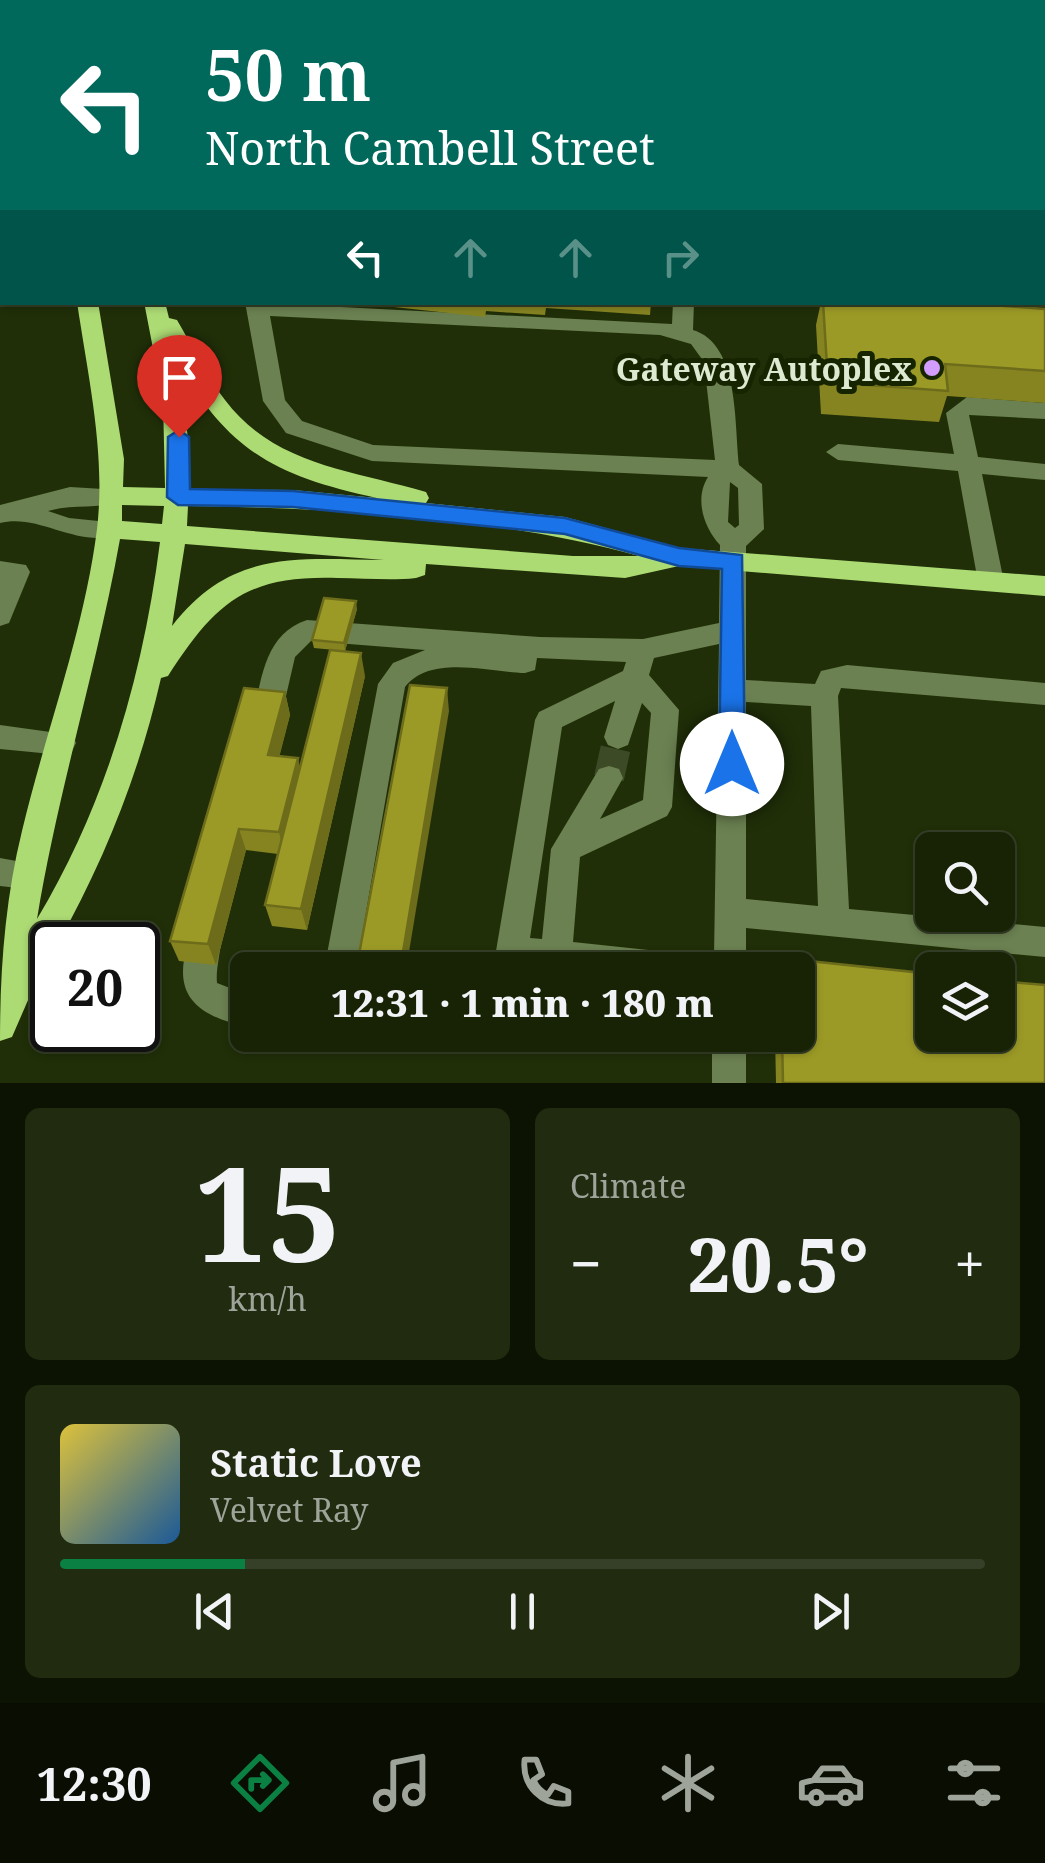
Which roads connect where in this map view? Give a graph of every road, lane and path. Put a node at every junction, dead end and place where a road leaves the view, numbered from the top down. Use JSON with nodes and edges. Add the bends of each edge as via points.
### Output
{"nodes":[{"id":1,"x":88,"y":305,"type":"edge"},
{"id":2,"x":157,"y":305,"type":"edge"},
{"id":3,"x":158,"y":305,"type":"edge"},
{"id":4,"x":684,"y":305,"type":"edge"},
{"id":5,"x":257,"y":306,"type":"edge"},
{"id":6,"x":682,"y":334,"type":"junction"},
{"id":7,"x":1045,"y":412,"type":"edge"},
{"id":8,"x":838,"y":452,"type":"dead end"},
{"id":9,"x":968,"y":464,"type":"junction"},
{"id":10,"x":728,"y":469,"type":"junction"},
{"id":11,"x":1045,"y":472,"type":"edge"},
{"id":12,"x":110,"y":496,"type":"junction"},
{"id":13,"x":178,"y":497,"type":"junction"},
{"id":14,"x":11,"y":513,"type":"edge"},
{"id":15,"x":565,"y":526,"type":"junction"},
{"id":16,"x":109,"y":529,"type":"junction"},
{"id":17,"x":175,"y":534,"type":"junction"},
{"id":18,"x":734,"y":552,"type":"junction"},
{"id":19,"x":679,"y":557,"type":"junction"},
{"id":20,"x":474,"y":560,"type":"junction"},
{"id":21,"x":0,"y":571,"type":"edge"},
{"id":22,"x":991,"y":582,"type":"junction"},
{"id":23,"x":1045,"y":586,"type":"edge"},
{"id":24,"x":0,"y":616,"type":"edge"},
{"id":25,"x":733,"y":630,"type":"junction"},
{"id":26,"x":639,"y":664,"type":"junction"},
{"id":27,"x":144,"y":689,"type":"junction"},
{"id":28,"x":733,"y":690,"type":"junction"},
{"id":29,"x":1045,"y":694,"type":"edge"},
{"id":30,"x":824,"y":696,"type":"junction"},
{"id":31,"x":0,"y":737,"type":"edge"},
{"id":32,"x":618,"y":737,"type":"tunnel mouth"},
{"id":33,"x":62,"y":744,"type":"junction"},
{"id":34,"x":258,"y":752,"type":"edge"},
{"id":35,"x":609,"y":778,"type":"tunnel mouth"},
{"id":36,"x":566,"y":849,"type":"junction"},
{"id":37,"x":14,"y":874,"type":"edge"},
{"id":38,"x":215,"y":906,"type":"edge"},
{"id":39,"x":730,"y":912,"type":"junction"},
{"id":40,"x":834,"y":922,"type":"junction"},
{"id":41,"x":1045,"y":942,"type":"edge"},
{"id":42,"x":343,"y":952,"type":"edge"},
{"id":43,"x":523,"y":952,"type":"edge"},
{"id":44,"x":556,"y":952,"type":"edge"},
{"id":45,"x":730,"y":952,"type":"edge"},
{"id":46,"x":230,"y":1005,"type":"edge"},
{"id":47,"x":4,"y":1016,"type":"edge"},
{"id":48,"x":729,"y":1052,"type":"edge"},
{"id":49,"x":729,"y":1083,"type":"edge"}],
"edges":[{"from":1,"to":12,"type":"main road","via":[[112,459]]},
{"from":2,"to":13,"type":"main road","via":[[178,416]]},
{"from":3,"to":15,"type":"main road","via":[[218,406],[238,430],[278,456],[354,485]]},
{"from":4,"to":6,"type":"lane"},
{"from":5,"to":6,"type":"lane"},
{"from":5,"to":10,"type":"lane","via":[[274,401],[308,432],[372,453]]},
{"from":6,"to":10,"type":"lane","via":[[699,339],[716,362]]},
{"from":7,"to":9,"type":"lane","via":[[967,405],[957,413]]},
{"from":8,"to":9,"type":"lane"},
{"from":9,"to":11,"type":"lane"},
{"from":9,"to":22,"type":"lane"},
{"from":10,"to":18,"type":"lane","via":[[715,484],[716,525]]},
{"from":10,"to":18,"type":"lane","via":[[750,484],[752,529]]},
{"from":12,"to":13,"type":"main road"},
{"from":12,"to":14,"type":"lane","via":[[70,496]]},
{"from":12,"to":16,"type":"main road"},
{"from":13,"to":15,"type":"main road","via":[[293,499]]},
{"from":13,"to":17,"type":"main road"},
{"from":14,"to":16,"type":"lane"},
{"from":15,"to":19,"type":"main road"},
{"from":16,"to":17,"type":"main road"},
{"from":16,"to":33,"type":"main road"},
{"from":17,"to":20,"type":"main road"},
{"from":17,"to":27,"type":"main road"},
{"from":18,"to":19,"type":"main road"},
{"from":18,"to":22,"type":"main road"},
{"from":18,"to":25,"type":"lane"},
{"from":19,"to":20,"type":"main road","via":[[625,568]]},
{"from":20,"to":27,"type":"main road","via":[[404,570],[320,567],[236,581],[204,601]]},
{"from":21,"to":24,"type":"lane","via":[[17,572]]},
{"from":22,"to":23,"type":"main road"},
{"from":25,"to":26,"type":"lane"},
{"from":25,"to":28,"type":"lane"},
{"from":26,"to":32,"type":"lane"},
{"from":26,"to":34,"type":"lane","via":[[540,648],[307,630],[286,647]]},
{"from":26,"to":36,"type":"lane","via":[[665,710],[657,807]]},
{"from":26,"to":42,"type":"lane","via":[[430,659],[399,670]]},
{"from":26,"to":43,"type":"lane","via":[[549,720],[512,951]]},
{"from":27,"to":47,"type":"main road","via":[[98,838]]},
{"from":28,"to":30,"type":"lane"},
{"from":28,"to":39,"type":"lane"},
{"from":29,"to":30,"type":"lane","via":[[847,676],[832,680]]},
{"from":30,"to":40,"type":"lane"},
{"from":31,"to":33,"type":"lane"},
{"from":33,"to":37,"type":"main road"},
{"from":35,"to":36,"type":"lane"},
{"from":36,"to":44,"type":"lane"},
{"from":37,"to":47,"type":"main road"},
{"from":38,"to":46,"type":"lane","via":[[197,978],[202,992]]},
{"from":39,"to":40,"type":"lane"},
{"from":39,"to":45,"type":"lane"},
{"from":40,"to":41,"type":"lane"},
{"from":48,"to":49,"type":"lane"}]}
